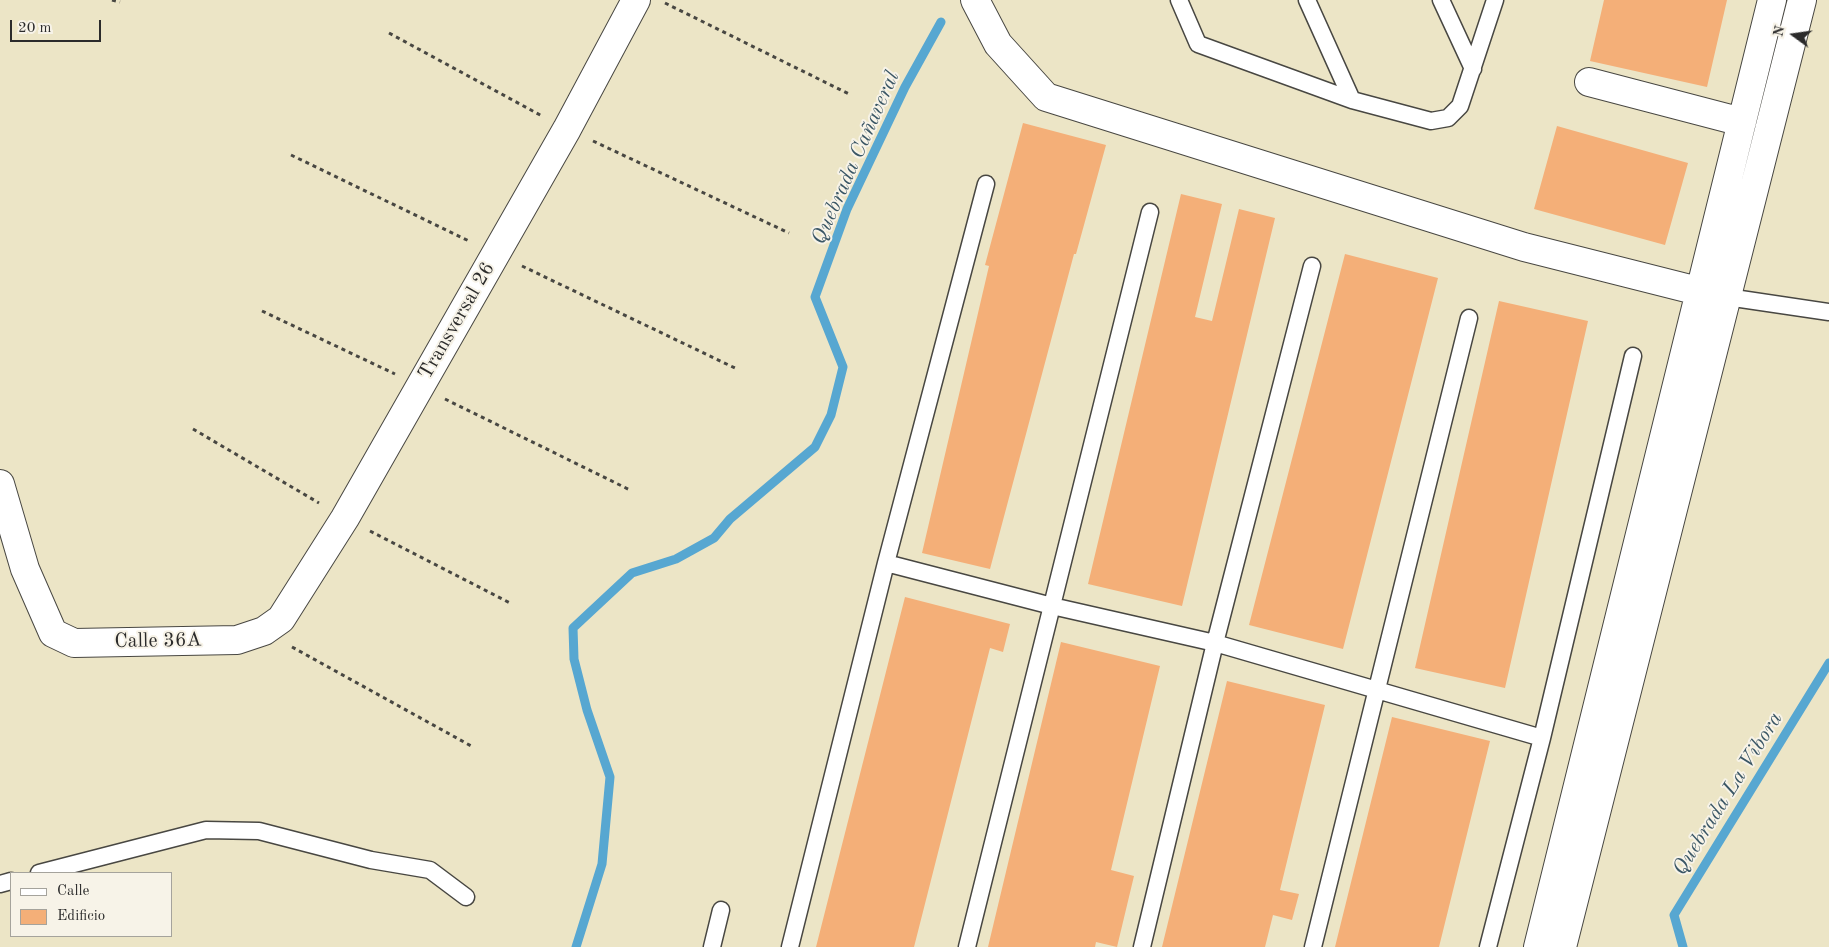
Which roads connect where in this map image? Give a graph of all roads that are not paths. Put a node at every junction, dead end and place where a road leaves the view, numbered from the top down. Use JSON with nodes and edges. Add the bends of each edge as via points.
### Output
{"nodes":[{"id":1,"x":636,"y":0,"type":"edge"},
{"id":2,"x":975,"y":0,"type":"edge"},
{"id":3,"x":1179,"y":0,"type":"edge"},
{"id":4,"x":1307,"y":0,"type":"edge"},
{"id":5,"x":1441,"y":0,"type":"edge"},
{"id":6,"x":1495,"y":0,"type":"edge"},
{"id":7,"x":1772,"y":0,"type":"edge"},
{"id":8,"x":1802,"y":0,"type":"edge"},
{"id":9,"x":1473,"y":69,"type":"junction"},
{"id":10,"x":1589,"y":82,"type":"dead end"},
{"id":11,"x":1352,"y":100,"type":"junction"},
{"id":12,"x":1742,"y":122,"type":"junction"},
{"id":13,"x":986,"y":184,"type":"dead end"},
{"id":14,"x":1150,"y":212,"type":"dead end"},
{"id":15,"x":1312,"y":266,"type":"dead end"},
{"id":16,"x":1699,"y":292,"type":"junction"},
{"id":17,"x":1727,"y":297,"type":"junction"},
{"id":18,"x":1829,"y":312,"type":"edge"},
{"id":19,"x":1469,"y":318,"type":"dead end"},
{"id":20,"x":1633,"y":356,"type":"dead end"},
{"id":21,"x":0,"y":484,"type":"edge"},
{"id":22,"x":886,"y":563,"type":"junction"},
{"id":23,"x":1052,"y":606,"type":"junction"},
{"id":24,"x":264,"y":632,"type":"joint"},
{"id":25,"x":1215,"y":643,"type":"junction"},
{"id":26,"x":1378,"y":689,"type":"junction"},
{"id":27,"x":1542,"y":738,"type":"junction"},
{"id":28,"x":43,"y":872,"type":"edge"},
{"id":29,"x":466,"y":897,"type":"dead end"},
{"id":30,"x":721,"y":910,"type":"dead end"},
{"id":31,"x":712,"y":947,"type":"edge"},
{"id":32,"x":790,"y":947,"type":"edge"},
{"id":33,"x":967,"y":947,"type":"edge"},
{"id":34,"x":1142,"y":947,"type":"edge"},
{"id":35,"x":1313,"y":947,"type":"edge"},
{"id":36,"x":1488,"y":947,"type":"edge"},
{"id":37,"x":1538,"y":947,"type":"edge"},
{"id":38,"x":1562,"y":947,"type":"edge"}],
"edges":[{"from":1,"to":24,"type":"street","name":"Transversal 26","via":[[567,129],[346,518],[282,619]]},
{"from":2,"to":16,"type":"street","via":[[998,44],[1046,96],[1524,247]]},
{"from":3,"to":11,"type":"lane","via":[[1198,44]]},
{"from":4,"to":11,"type":"lane"},
{"from":5,"to":9,"type":"lane"},
{"from":6,"to":9,"type":"lane"},
{"from":7,"to":12,"type":"street"},
{"from":8,"to":17,"type":"street"},
{"from":9,"to":11,"type":"lane","via":[[1460,106],[1448,118],[1431,121]]},
{"from":10,"to":12,"type":"street"},
{"from":12,"to":16,"type":"street"},
{"from":13,"to":22,"type":"lane"},
{"from":14,"to":23,"type":"lane"},
{"from":15,"to":25,"type":"lane"},
{"from":16,"to":17,"type":"street"},
{"from":16,"to":37,"type":"street"},
{"from":17,"to":18,"type":"lane"},
{"from":17,"to":38,"type":"street"},
{"from":19,"to":26,"type":"lane"},
{"from":20,"to":27,"type":"lane"},
{"from":21,"to":24,"type":"street","name":"Calle 36A","via":[[26,570],[53,633],[74,643],[237,640]]},
{"from":22,"to":23,"type":"lane"},
{"from":22,"to":32,"type":"lane"},
{"from":23,"to":25,"type":"lane"},
{"from":23,"to":33,"type":"lane"},
{"from":25,"to":26,"type":"lane"},
{"from":25,"to":34,"type":"lane"},
{"from":26,"to":27,"type":"lane"},
{"from":26,"to":35,"type":"lane"},
{"from":27,"to":36,"type":"lane"},
{"from":28,"to":29,"type":"lane","via":[[206,830],[259,831],[371,860],[430,870]]},
{"from":30,"to":31,"type":"lane"}]}
